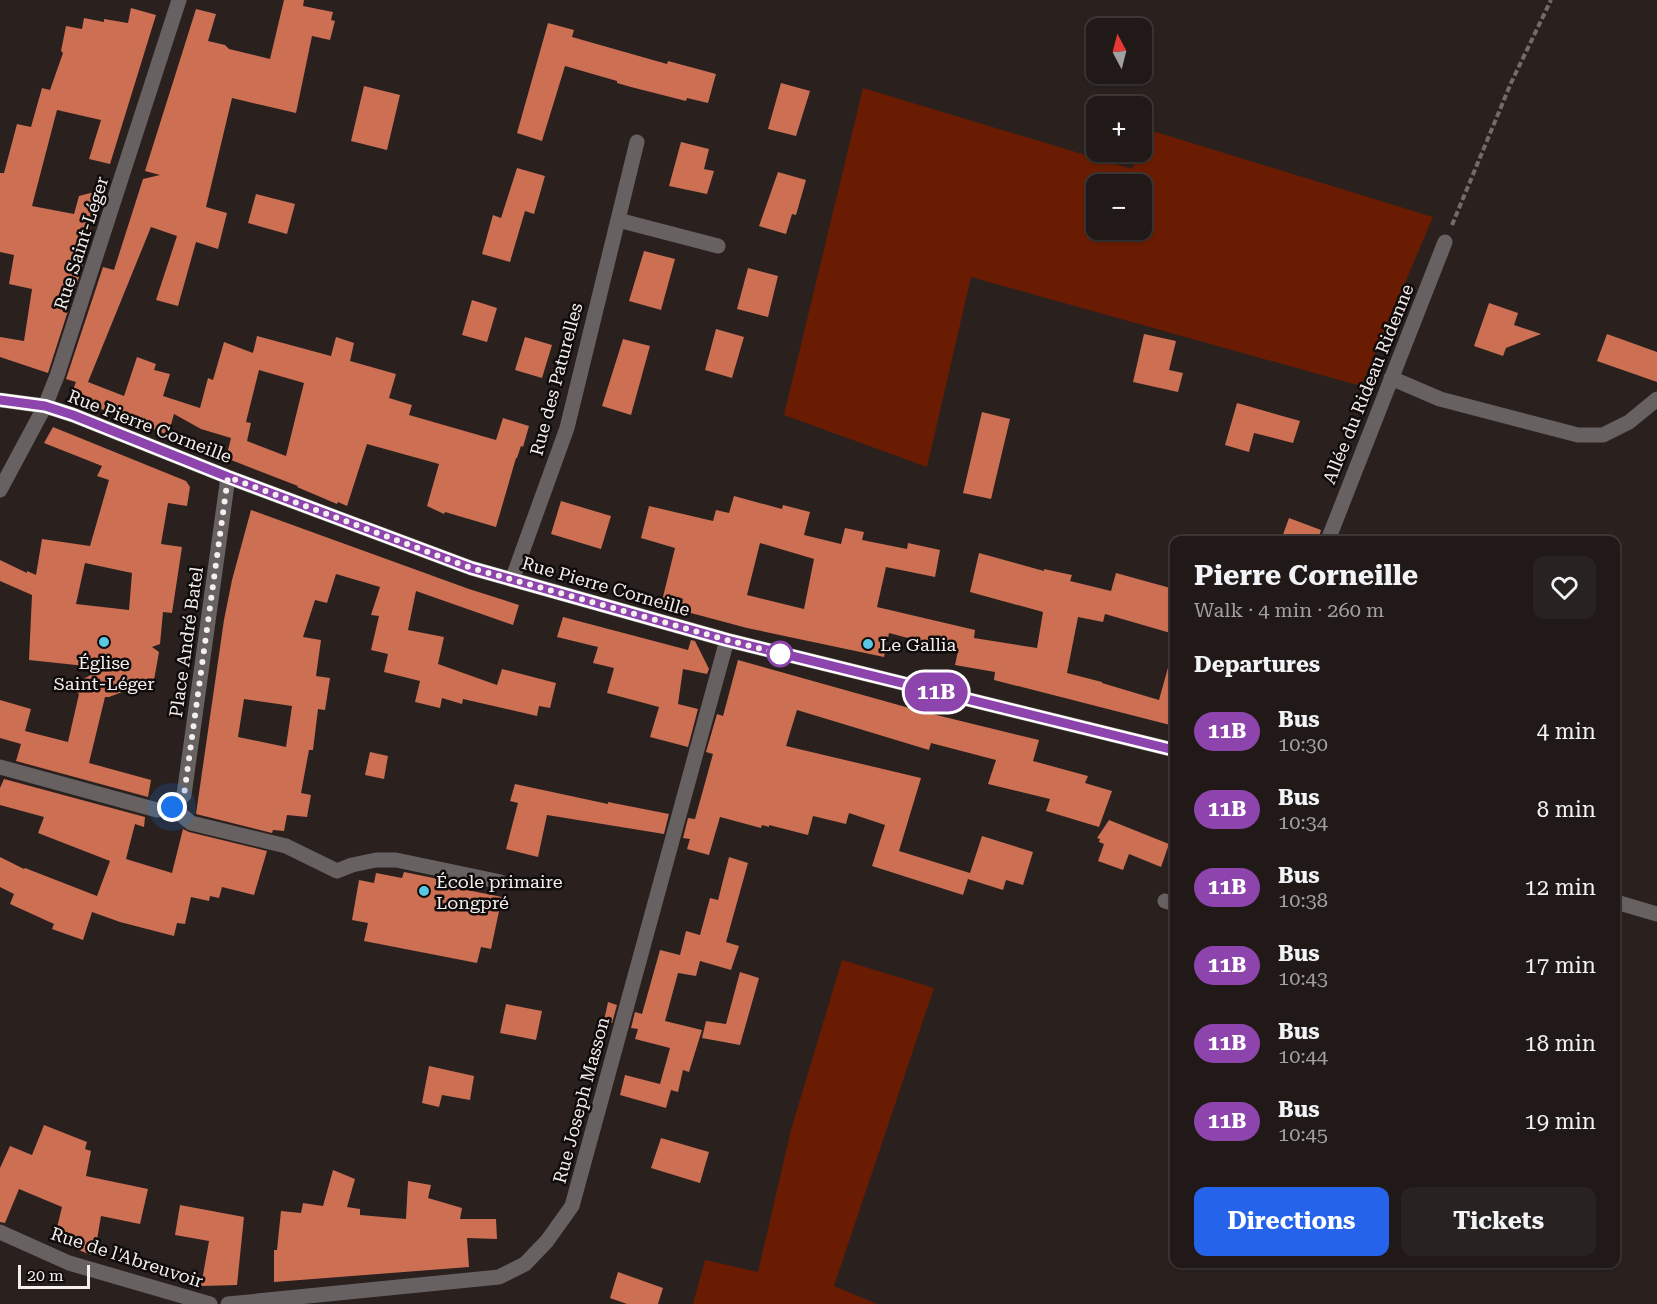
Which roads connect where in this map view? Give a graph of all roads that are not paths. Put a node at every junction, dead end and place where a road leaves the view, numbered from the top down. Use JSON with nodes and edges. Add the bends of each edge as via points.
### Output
{"nodes":[{"id":1,"x":179,"y":0,"type":"edge"},
{"id":2,"x":637,"y":142,"type":"dead end"},
{"id":3,"x":618,"y":220,"type":"junction"},
{"id":4,"x":1445,"y":242,"type":"road end"},
{"id":5,"x":718,"y":246,"type":"dead end"},
{"id":6,"x":1391,"y":378,"type":"junction"},
{"id":7,"x":1657,"y":399,"type":"edge"},
{"id":8,"x":0,"y":400,"type":"edge"},
{"id":9,"x":45,"y":406,"type":"junction"},
{"id":10,"x":228,"y":477,"type":"junction"},
{"id":11,"x":0,"y":490,"type":"edge"},
{"id":12,"x":1330,"y":536,"type":"edge"},
{"id":13,"x":512,"y":580,"type":"junction"},
{"id":14,"x":727,"y":640,"type":"junction"},
{"id":15,"x":1170,"y":749,"type":"edge"},
{"id":16,"x":0,"y":767,"type":"edge"},
{"id":17,"x":172,"y":807,"type":"junction"},
{"id":18,"x":501,"y":882,"type":"dead end"},
{"id":19,"x":1620,"y":903,"type":"edge"},
{"id":20,"x":1657,"y":914,"type":"edge"},
{"id":21,"x":0,"y":1232,"type":"edge"},
{"id":22,"x":210,"y":1304,"type":"edge"},
{"id":23,"x":228,"y":1304,"type":"edge"}],
"edges":[{"from":1,"to":9,"type":"street","name":"Rue Saint-Léger","via":[[82,306]]},
{"from":2,"to":3,"type":"street","name":"Rue des Paturelles"},
{"from":3,"to":5,"type":"street"},
{"from":3,"to":13,"type":"street","name":"Rue des Paturelles","via":[[567,428]]},
{"from":4,"to":6,"type":"street","name":"Allée du Rideau Ridenne"},
{"from":6,"to":7,"type":"street","via":[[1440,399],[1578,435],[1603,435],[1629,422]]},
{"from":6,"to":12,"type":"street","name":"Allée du Rideau Ridenne"},
{"from":8,"to":9,"type":"street","name":"Rue Pierre Corneille"},
{"from":9,"to":10,"type":"street","name":"Rue Pierre Corneille"},
{"from":9,"to":11,"type":"street","name":"Rue Saint-Léger"},
{"from":10,"to":13,"type":"street","name":"Rue Pierre Corneille"},
{"from":10,"to":17,"type":"street","name":"Place André Batel","via":[[184,795]]},
{"from":13,"to":14,"type":"street","name":"Rue Pierre Corneille"},
{"from":14,"to":15,"type":"street","name":"Rue Pierre Corneille"},
{"from":14,"to":23,"type":"street","name":"Rue Joseph Masson","via":[[572,1206],[548,1241],[525,1264],[499,1277]]},
{"from":16,"to":17,"type":"street","via":[[157,810]]},
{"from":17,"to":18,"type":"street","via":[[191,823],[286,846],[338,871],[376,860],[396,860]]},
{"from":19,"to":20,"type":"street"},
{"from":21,"to":22,"type":"street","name":"Rue de l'Abreuvoir","via":[[69,1263]]}]}
